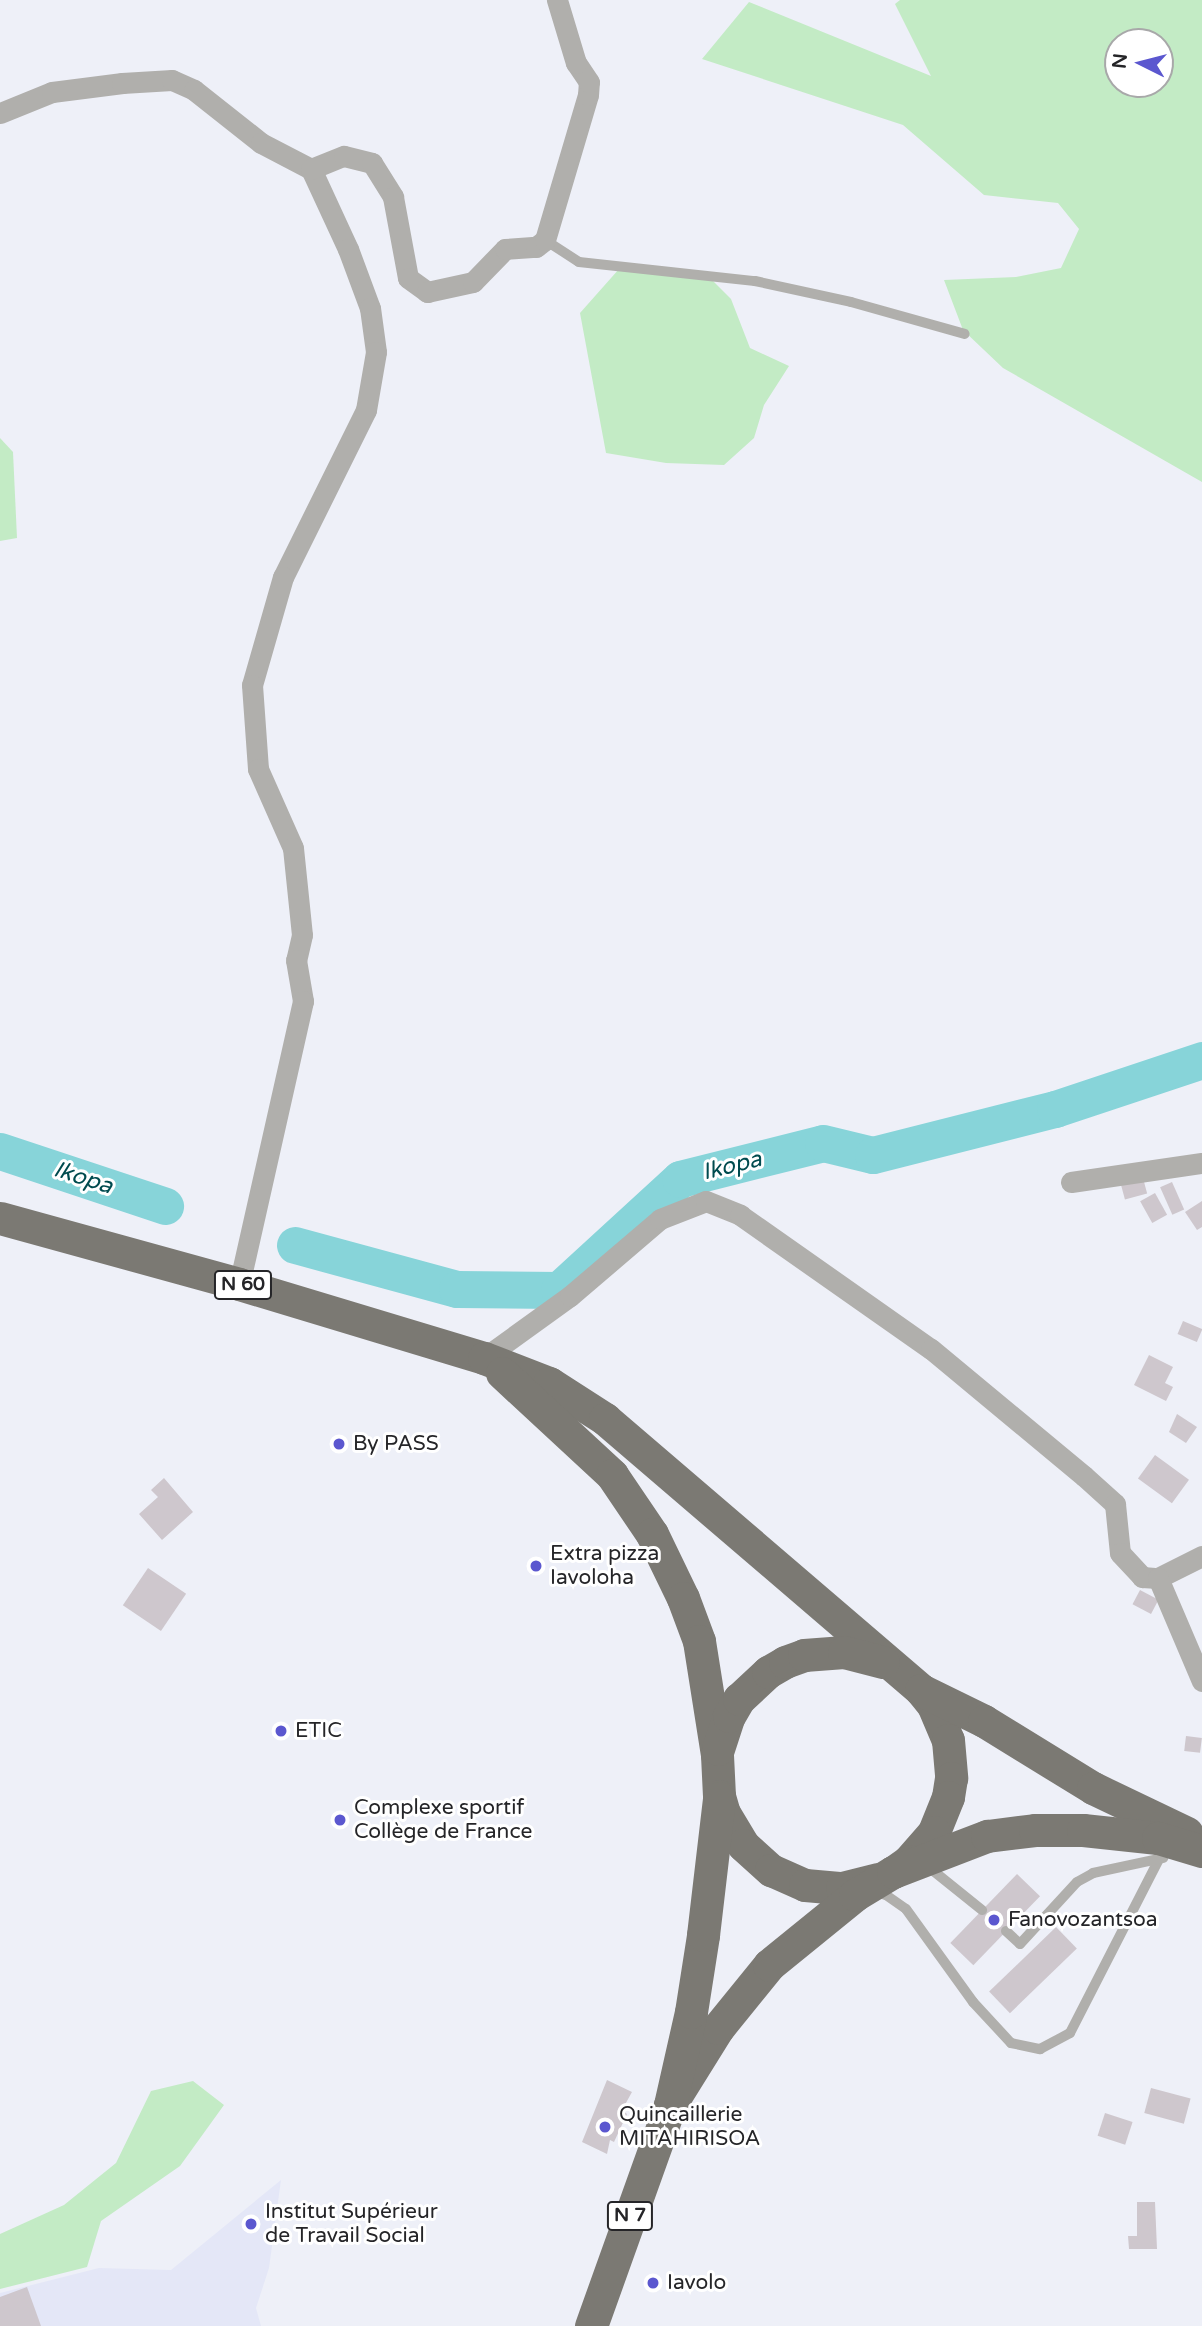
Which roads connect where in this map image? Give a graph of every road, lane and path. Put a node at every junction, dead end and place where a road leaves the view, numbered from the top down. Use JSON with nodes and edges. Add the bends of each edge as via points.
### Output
{"nodes":[{"id":1,"x":557,"y":0,"type":"edge"},
{"id":2,"x":0,"y":113,"type":"edge"},
{"id":3,"x":311,"y":169,"type":"junction"},
{"id":4,"x":545,"y":240,"type":"junction"},
{"id":5,"x":965,"y":334,"type":"dead end"},
{"id":6,"x":1202,"y":1163,"type":"edge"},
{"id":7,"x":1071,"y":1182,"type":"dead end"},
{"id":8,"x":0,"y":1218,"type":"edge"},
{"id":9,"x":239,"y":1284,"type":"junction"},
{"id":10,"x":484,"y":1358,"type":"junction"},
{"id":11,"x":1202,"y":1556,"type":"edge"},
{"id":12,"x":1158,"y":1578,"type":"junction"},
{"id":13,"x":910,"y":1681,"type":"junction"},
{"id":14,"x":1202,"y":1681,"type":"edge"},
{"id":15,"x":717,"y":1755,"type":"junction"},
{"id":16,"x":719,"y":1796,"type":"junction"},
{"id":17,"x":1199,"y":1846,"type":"edge"},
{"id":18,"x":1159,"y":1859,"type":"junction"},
{"id":19,"x":889,"y":1875,"type":"junction"},
{"id":20,"x":982,"y":1910,"type":"dead end"},
{"id":21,"x":1006,"y":1931,"type":"dead end"},
{"id":22,"x":670,"y":2105,"type":"junction"},
{"id":23,"x":591,"y":2326,"type":"edge"}],
"edges":[{"from":1,"to":4,"type":"street","via":[[576,63],[589,82],[589,95]]},
{"from":2,"to":3,"type":"street","via":[[52,92],[172,80],[194,90],[261,143]]},
{"from":3,"to":4,"type":"street","via":[[344,156],[372,163],[393,197],[408,278],[427,292],[474,282],[505,249],[536,247]]},
{"from":3,"to":9,"type":"street","via":[[370,308],[376,352],[366,410],[283,577],[252,685],[258,769],[293,848],[302,935],[296,960],[303,1001]]},
{"from":4,"to":5,"type":"lane","via":[[579,262],[755,281]]},
{"from":6,"to":7,"type":"street"},
{"from":8,"to":9,"type":"main road","number":"N 60"},
{"from":9,"to":10,"type":"main road","number":"N 60"},
{"from":10,"to":12,"type":"street","via":[[570,1296],[660,1219],[706,1201],[740,1215],[931,1349],[1084,1476],[1115,1504],[1120,1553],[1142,1577]]},
{"from":10,"to":13,"type":"main road","via":[[549,1383],[605,1419]]},
{"from":10,"to":15,"type":"main road","via":[[612,1475],[652,1534],[699,1641]]},
{"from":11,"to":12,"type":"street"},
{"from":12,"to":14,"type":"street"},
{"from":13,"to":15,"type":"main road","via":[[882,1662],[844,1652],[785,1662],[752,1684],[739,1699]]},
{"from":13,"to":17,"type":"main road"},
{"from":13,"to":19,"type":"main road","via":[[942,1722],[948,1740],[950,1788],[934,1832],[909,1861]]},
{"from":15,"to":16,"type":"main road"},
{"from":16,"to":19,"type":"main road","via":[[743,1845],[787,1878],[823,1888],[860,1885]]},
{"from":16,"to":22,"type":"main road","via":[[699,1961]]},
{"from":17,"to":18,"type":"lane"},
{"from":17,"to":19,"type":"main road","via":[[1083,1830],[1035,1830],[987,1836]]},
{"from":18,"to":19,"type":"lane","via":[[1070,2033],[1040,2049],[1011,2043],[973,2001],[906,1909],[886,1895]]},
{"from":18,"to":21,"type":"lane","via":[[1093,1873],[1077,1881],[1020,1944]]},
{"from":19,"to":20,"type":"lane"},
{"from":19,"to":22,"type":"main road","via":[[769,1965],[718,2028]]},
{"from":22,"to":23,"type":"main road","number":"N 7"}]}
